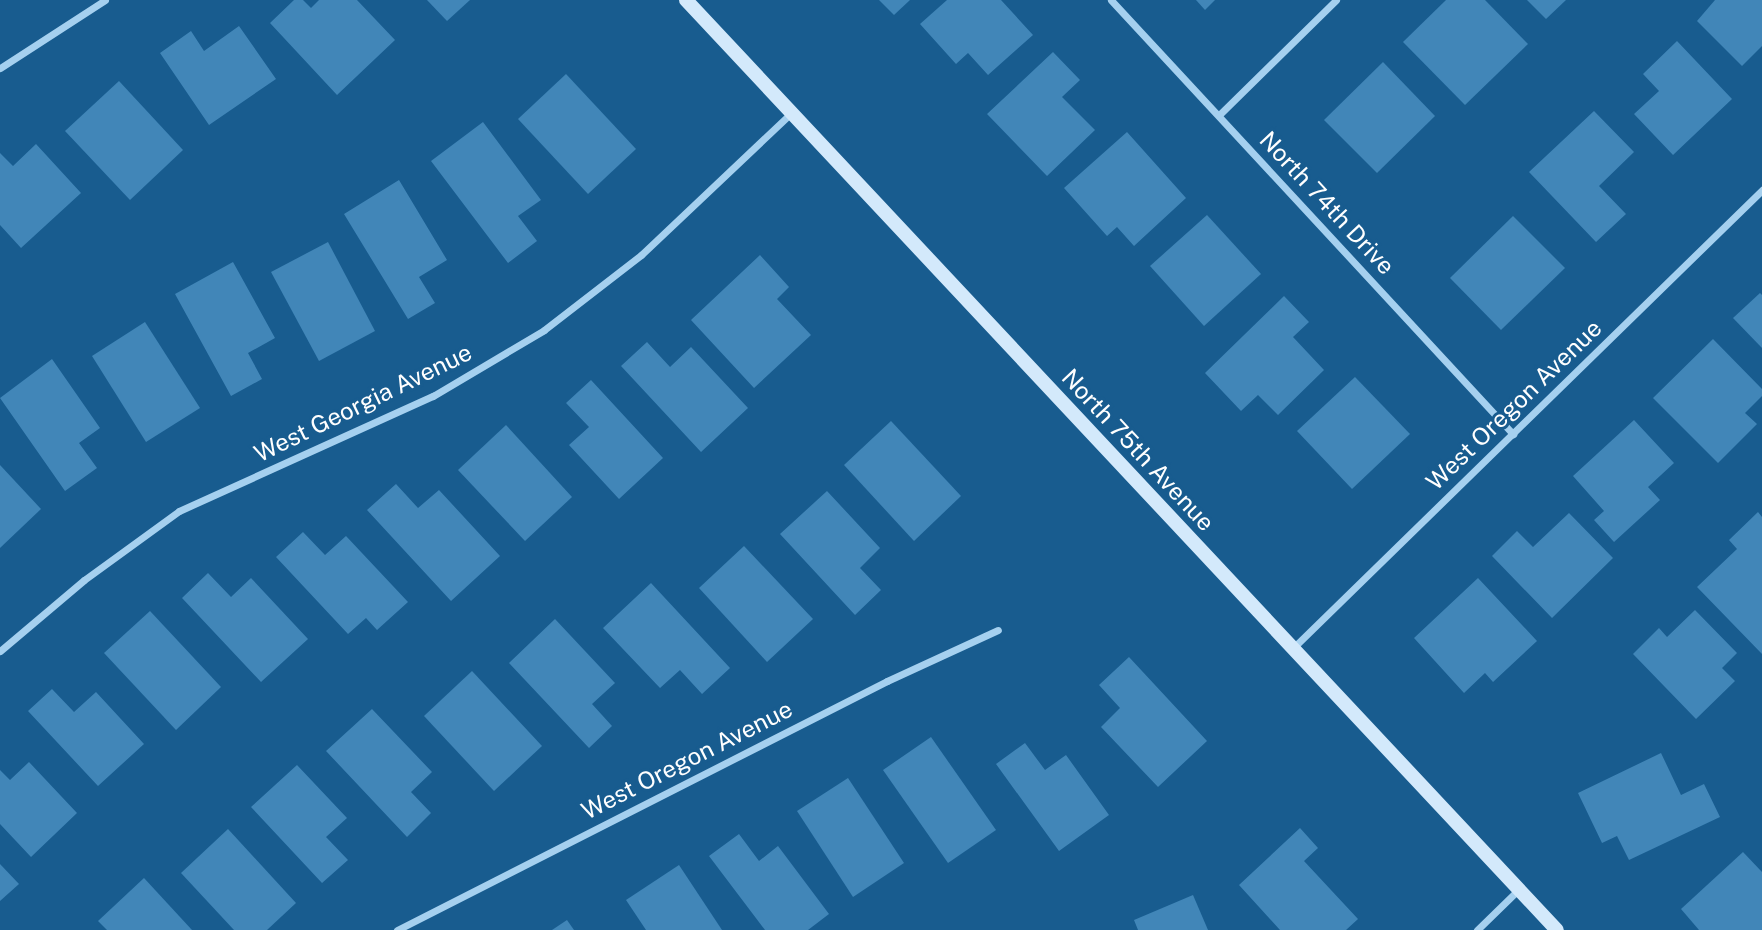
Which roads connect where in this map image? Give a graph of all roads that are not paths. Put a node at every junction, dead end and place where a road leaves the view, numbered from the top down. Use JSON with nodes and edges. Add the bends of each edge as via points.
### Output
{"nodes":[{"id":1,"x":105,"y":0,"type":"edge"},
{"id":2,"x":686,"y":0,"type":"edge"},
{"id":3,"x":1111,"y":0,"type":"edge"},
{"id":4,"x":1336,"y":0,"type":"edge"},
{"id":5,"x":0,"y":68,"type":"edge"},
{"id":6,"x":791,"y":113,"type":"junction"},
{"id":7,"x":1219,"y":115,"type":"junction"},
{"id":8,"x":1762,"y":190,"type":"edge"},
{"id":9,"x":1513,"y":434,"type":"junction"},
{"id":10,"x":998,"y":630,"type":"dead end"},
{"id":11,"x":1293,"y":648,"type":"junction"},
{"id":12,"x":0,"y":651,"type":"edge"},
{"id":13,"x":1519,"y":889,"type":"junction"},
{"id":14,"x":397,"y":930,"type":"edge"},
{"id":15,"x":1477,"y":930,"type":"edge"},
{"id":16,"x":1557,"y":930,"type":"edge"}],
"edges":[{"from":1,"to":5,"type":"street"},
{"from":2,"to":6,"type":"main road","name":"North 75th Avenue"},
{"from":3,"to":7,"type":"street","name":"North 74th Drive"},
{"from":4,"to":7,"type":"street"},
{"from":6,"to":11,"type":"main road","name":"North 75th Avenue"},
{"from":6,"to":12,"type":"street","name":"West Georgia Avenue","via":[[641,255],[544,330],[433,396],[179,512],[84,580]]},
{"from":7,"to":9,"type":"street","name":"North 74th Drive"},
{"from":8,"to":9,"type":"street","name":"West Oregon Avenue"},
{"from":9,"to":11,"type":"street","name":"West Oregon Avenue"},
{"from":10,"to":14,"type":"street","name":"West Oregon Avenue","via":[[887,681]]},
{"from":11,"to":13,"type":"main road","name":"North 75th Avenue"},
{"from":13,"to":15,"type":"street"},
{"from":13,"to":16,"type":"main road","name":"North 75th Avenue"}]}
